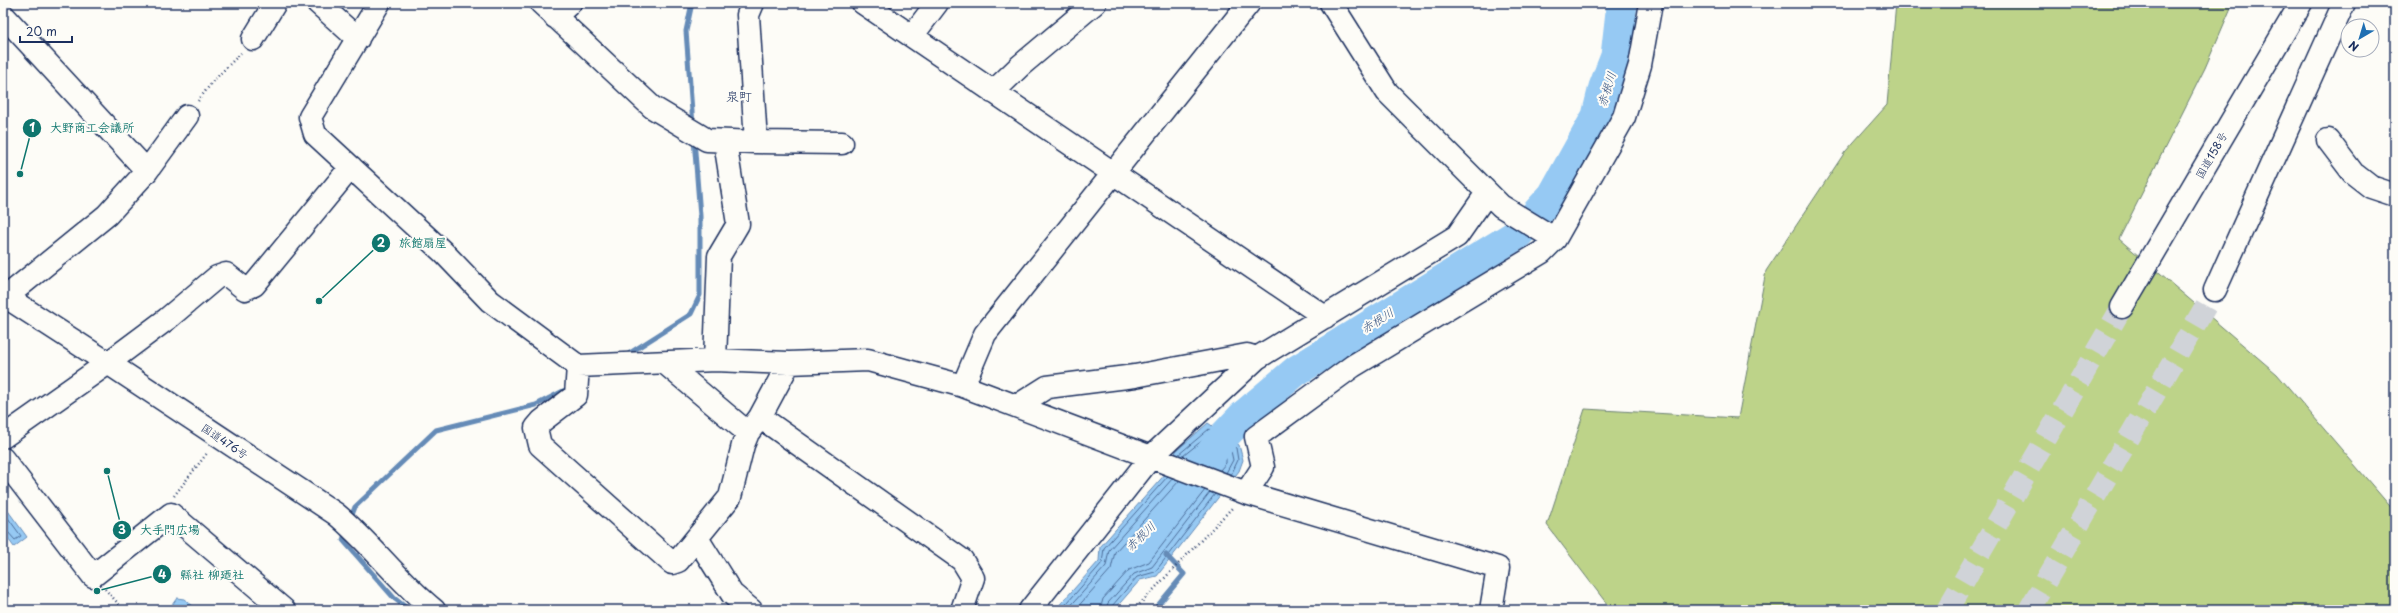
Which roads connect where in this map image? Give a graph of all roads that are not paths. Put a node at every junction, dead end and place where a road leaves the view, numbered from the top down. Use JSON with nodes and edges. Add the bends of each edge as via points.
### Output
{"nodes":[{"id":1,"x":275,"y":3,"type":"edge"},
{"id":2,"x":318,"y":3,"type":"edge"},
{"id":3,"x":379,"y":3,"type":"edge"},
{"id":4,"x":753,"y":3,"type":"edge"},
{"id":5,"x":863,"y":3,"type":"edge"},
{"id":6,"x":937,"y":3,"type":"edge"},
{"id":7,"x":1095,"y":3,"type":"edge"},
{"id":8,"x":1250,"y":3,"type":"edge"},
{"id":9,"x":1332,"y":3,"type":"edge"},
{"id":10,"x":1651,"y":3,"type":"edge"},
{"id":11,"x":2301,"y":3,"type":"edge"},
{"id":12,"x":2344,"y":3,"type":"edge"},
{"id":13,"x":556,"y":8,"type":"edge"},
{"id":14,"x":3,"y":15,"type":"edge"},
{"id":15,"x":912,"y":36,"type":"junction"},
{"id":16,"x":253,"y":38,"type":"road end"},
{"id":17,"x":358,"y":38,"type":"junction"},
{"id":18,"x":993,"y":92,"type":"junction"},
{"id":19,"x":187,"y":116,"type":"road end"},
{"id":20,"x":2328,"y":140,"type":"dead end"},
{"id":21,"x":725,"y":142,"type":"junction"},
{"id":22,"x":756,"y":142,"type":"junction"},
{"id":23,"x":842,"y":143,"type":"dead end"},
{"id":24,"x":351,"y":167,"type":"junction"},
{"id":25,"x":148,"y":171,"type":"junction"},
{"id":26,"x":1114,"y":175,"type":"junction"},
{"id":27,"x":2395,"y":195,"type":"edge"},
{"id":28,"x":1494,"y":199,"type":"junction"},
{"id":29,"x":1550,"y":236,"type":"junction"},
{"id":30,"x":2215,"y":290,"type":"tunnel mouth"},
{"id":31,"x":4,"y":296,"type":"edge"},
{"id":32,"x":2122,"y":307,"type":"tunnel mouth"},
{"id":33,"x":1325,"y":317,"type":"junction"},
{"id":34,"x":1257,"y":358,"type":"junction"},
{"id":35,"x":715,"y":360,"type":"junction"},
{"id":36,"x":108,"y":363,"type":"junction"},
{"id":37,"x":665,"y":363,"type":"junction"},
{"id":38,"x":789,"y":363,"type":"junction"},
{"id":39,"x":578,"y":366,"type":"junction"},
{"id":40,"x":963,"y":386,"type":"junction"},
{"id":41,"x":1017,"y":406,"type":"junction"},
{"id":42,"x":754,"y":425,"type":"junction"},
{"id":43,"x":3,"y":437,"type":"edge"},
{"id":44,"x":3,"y":459,"type":"edge"},
{"id":45,"x":1158,"y":459,"type":"junction"},
{"id":46,"x":1241,"y":491,"type":"junction"},
{"id":47,"x":697,"y":538,"type":"junction"},
{"id":48,"x":284,"y":610,"type":"edge"},
{"id":49,"x":434,"y":610,"type":"edge"},
{"id":50,"x":751,"y":610,"type":"edge"},
{"id":51,"x":962,"y":610,"type":"edge"},
{"id":52,"x":1030,"y":610,"type":"edge"},
{"id":53,"x":1491,"y":610,"type":"edge"}],
"edges":[{"from":1,"to":16,"type":"main road"},
{"from":2,"to":17,"type":"main road"},
{"from":3,"to":17,"type":"main road"},
{"from":4,"to":22,"type":"main road","via":[[748,15]]},
{"from":5,"to":15,"type":"main road"},
{"from":6,"to":15,"type":"main road"},
{"from":7,"to":18,"type":"main road"},
{"from":8,"to":26,"type":"main road"},
{"from":9,"to":28,"type":"main road","via":[[1387,92]]},
{"from":10,"to":29,"type":"main road","via":[[1640,66],[1624,117]]},
{"from":11,"to":32,"type":"main road","name":"国道158号"},
{"from":12,"to":30,"type":"main road"},
{"from":13,"to":21,"type":"main road","via":[[652,107],[706,140]]},
{"from":14,"to":25,"type":"main road"},
{"from":15,"to":18,"type":"main road"},
{"from":17,"to":24,"type":"main road","via":[[310,117],[316,134]]},
{"from":18,"to":26,"type":"main road"},
{"from":19,"to":25,"type":"main road"},
{"from":20,"to":27,"type":"main road","via":[[2353,173],[2371,187]]},
{"from":21,"to":22,"type":"main road"},
{"from":21,"to":35,"type":"main road","via":[[738,224],[719,256]]},
{"from":22,"to":23,"type":"main road"},
{"from":24,"to":36,"type":"main road","via":[[254,285],[245,289],[226,274],[217,277],[167,319]]},
{"from":24,"to":39,"type":"main road","via":[[444,253],[490,301]]},
{"from":25,"to":31,"type":"main road","via":[[107,215]]},
{"from":26,"to":33,"type":"main road"},
{"from":26,"to":40,"type":"main road","via":[[985,334]]},
{"from":28,"to":29,"type":"main road"},
{"from":28,"to":33,"type":"main road","via":[[1457,236]]},
{"from":29,"to":46,"type":"main road","via":[[1542,252],[1353,366],[1256,437],[1263,467]]},
{"from":31,"to":36,"type":"main road","name":"国道476号"},
{"from":33,"to":34,"type":"main road"},
{"from":34,"to":41,"type":"main road","via":[[1247,355],[1134,376],[1047,388]]},
{"from":34,"to":45,"type":"main road"},
{"from":35,"to":37,"type":"main road"},
{"from":35,"to":38,"type":"main road"},
{"from":36,"to":43,"type":"main road"},
{"from":36,"to":49,"type":"main road","name":"国道476号","via":[[347,523],[413,592]]},
{"from":37,"to":39,"type":"main road"},
{"from":37,"to":42,"type":"main road"},
{"from":38,"to":40,"type":"main road","via":[[868,360]]},
{"from":38,"to":42,"type":"main road"},
{"from":39,"to":47,"type":"main road","via":[[576,395],[536,428],[540,445],[672,563],[678,561]]},
{"from":40,"to":41,"type":"main road"},
{"from":41,"to":45,"type":"main road"},
{"from":42,"to":47,"type":"main road","via":[[730,497]]},
{"from":42,"to":51,"type":"main road","via":[[962,560],[973,578]]},
{"from":44,"to":48,"type":"main road","via":[[93,576],[171,514]]},
{"from":45,"to":46,"type":"main road"},
{"from":45,"to":52,"type":"main road"},
{"from":46,"to":53,"type":"main road","via":[[1498,568]]},
{"from":47,"to":50,"type":"main road","via":[[732,594]]}]}
